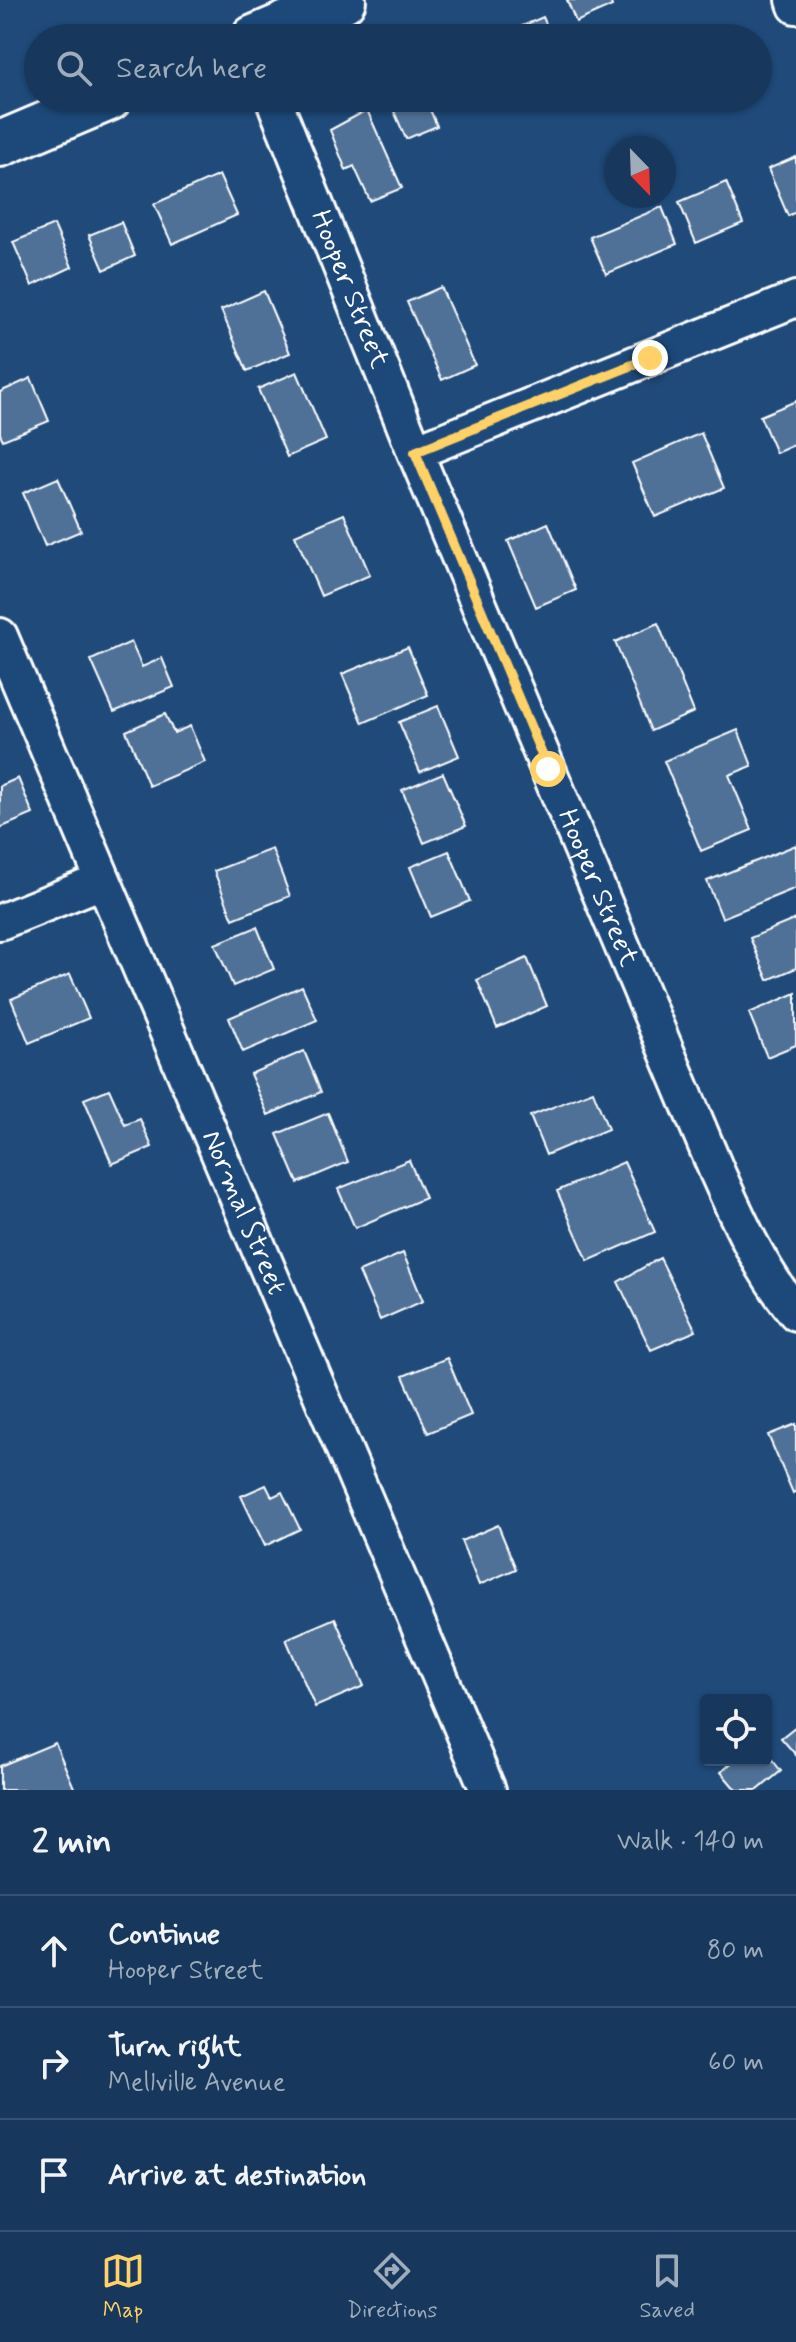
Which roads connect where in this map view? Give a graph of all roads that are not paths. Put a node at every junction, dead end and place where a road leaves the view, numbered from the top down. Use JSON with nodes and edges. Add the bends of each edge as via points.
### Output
{"nodes":[{"id":1,"x":343,"y":0,"type":"edge"},
{"id":2,"x":794,"y":0,"type":"edge"},
{"id":3,"x":796,"y":6,"type":"edge"},
{"id":4,"x":287,"y":24,"type":"edge"},
{"id":5,"x":76,"y":112,"type":"edge"},
{"id":6,"x":279,"y":112,"type":"edge"},
{"id":7,"x":0,"y":144,"type":"edge"},
{"id":8,"x":796,"y":299,"type":"edge"},
{"id":9,"x":415,"y":452,"type":"junction"},
{"id":10,"x":0,"y":636,"type":"edge"},
{"id":11,"x":102,"y":881,"type":"junction"},
{"id":12,"x":0,"y":922,"type":"edge"},
{"id":13,"x":796,"y":1313,"type":"edge"},
{"id":14,"x":488,"y":1790,"type":"edge"}],
"edges":[{"from":1,"to":4,"type":"street"},
{"from":2,"to":3,"type":"street"},
{"from":5,"to":7,"type":"street"},
{"from":6,"to":9,"type":"street","name":"Hooper Street"},
{"from":8,"to":9,"type":"street"},
{"from":9,"to":13,"type":"street","name":"Hooper Street","via":[[717,1172],[749,1242]]},
{"from":10,"to":11,"type":"street","name":"Normal Street"},
{"from":11,"to":12,"type":"street"},
{"from":11,"to":14,"type":"street","name":"Normal Street"}]}
